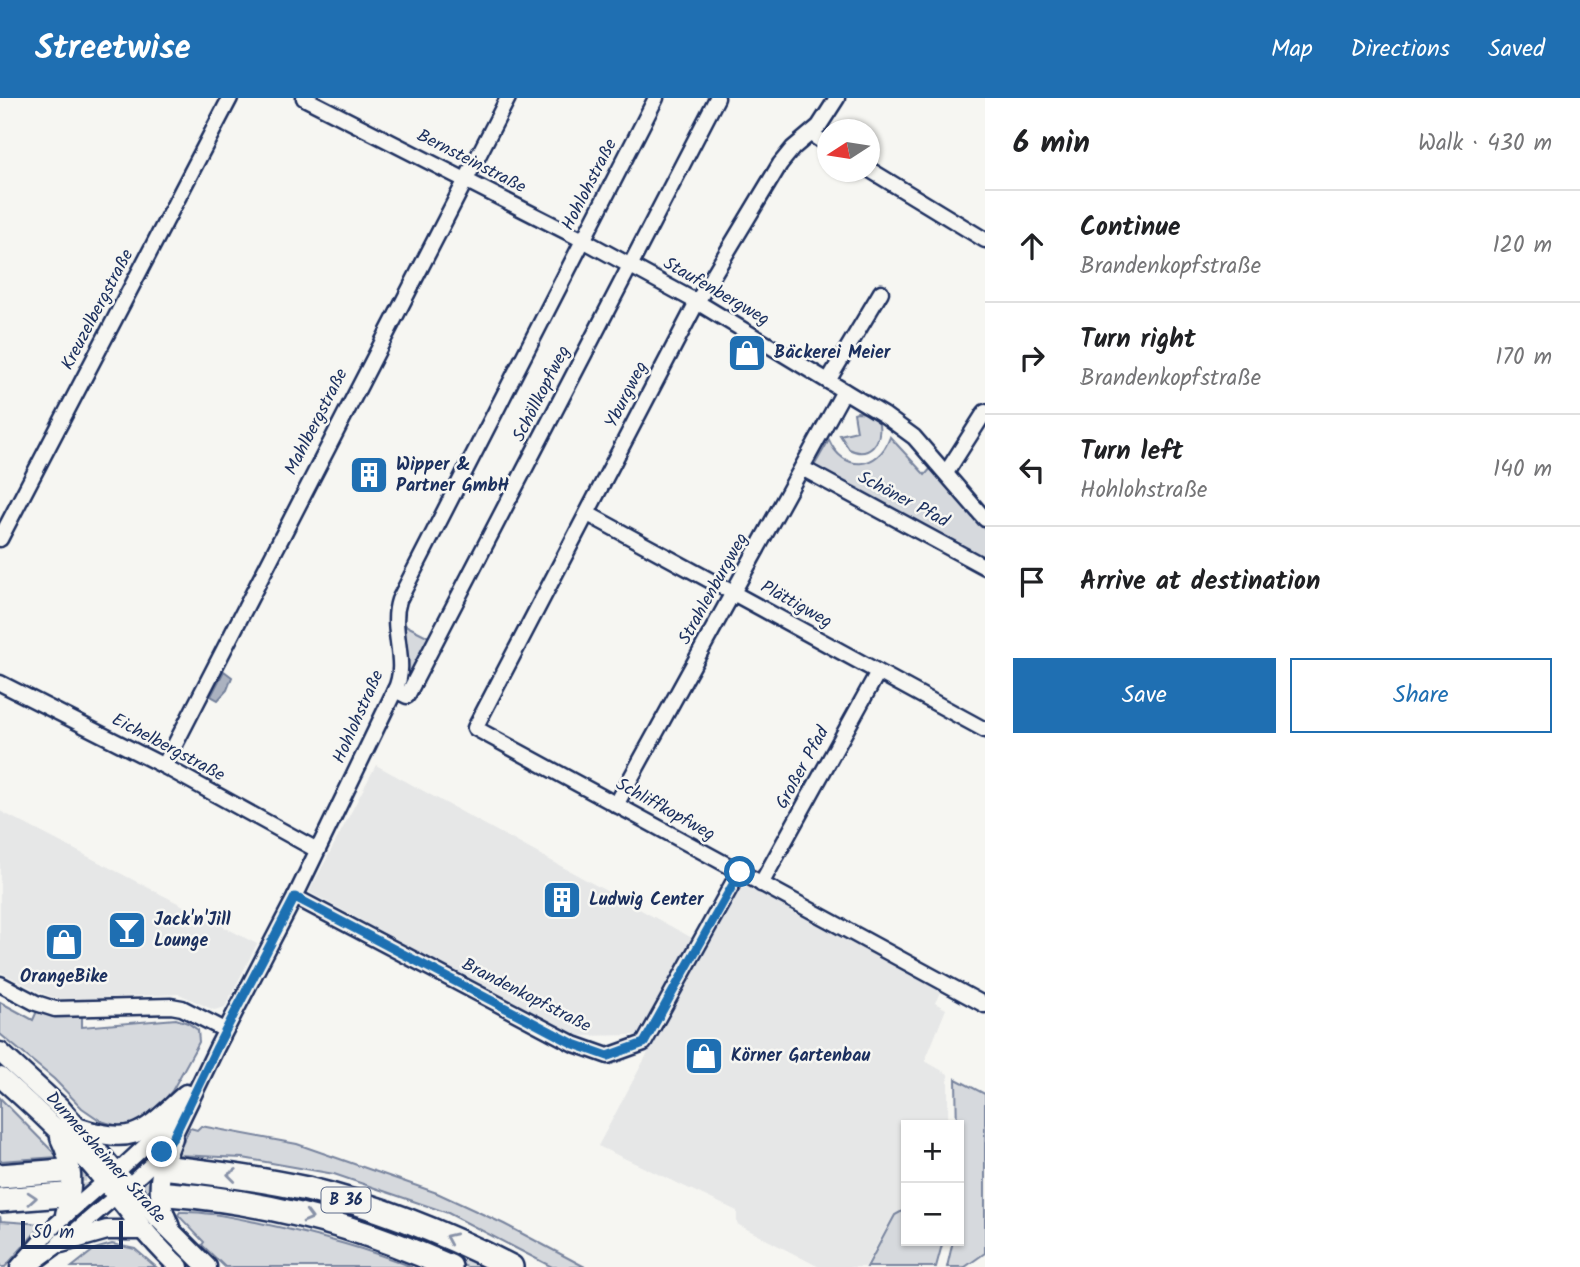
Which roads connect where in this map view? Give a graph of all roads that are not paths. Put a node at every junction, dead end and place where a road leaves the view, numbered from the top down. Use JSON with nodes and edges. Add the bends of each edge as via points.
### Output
{"nodes":[{"id":1,"x":230,"y":98,"type":"edge"},
{"id":2,"x":304,"y":98,"type":"edge"},
{"id":3,"x":508,"y":98,"type":"edge"},
{"id":4,"x":656,"y":98,"type":"edge"},
{"id":5,"x":717,"y":98,"type":"edge"},
{"id":6,"x":837,"y":98,"type":"edge"},
{"id":7,"x":811,"y":134,"type":"junction"},
{"id":8,"x":817,"y":138,"type":"edge"},
{"id":9,"x":880,"y":176,"type":"edge"},
{"id":10,"x":465,"y":180,"type":"junction"},
{"id":11,"x":583,"y":240,"type":"junction"},
{"id":12,"x":985,"y":240,"type":"edge"},
{"id":13,"x":630,"y":266,"type":"junction"},
{"id":14,"x":881,"y":292,"type":"dead end"},
{"id":15,"x":697,"y":302,"type":"junction"},
{"id":16,"x":828,"y":381,"type":"junction"},
{"id":17,"x":845,"y":391,"type":"junction"},
{"id":18,"x":985,"y":411,"type":"edge"},
{"id":19,"x":802,"y":468,"type":"junction"},
{"id":20,"x":946,"y":473,"type":"junction"},
{"id":21,"x":587,"y":513,"type":"junction"},
{"id":22,"x":985,"y":519,"type":"edge"},
{"id":23,"x":0,"y":539,"type":"edge"},
{"id":24,"x":985,"y":567,"type":"edge"},
{"id":25,"x":735,"y":593,"type":"junction"},
{"id":26,"x":878,"y":672,"type":"junction"},
{"id":27,"x":0,"y":682,"type":"edge"},
{"id":28,"x":396,"y":690,"type":"junction"},
{"id":29,"x":475,"y":727,"type":"joint"},
{"id":30,"x":985,"y":730,"type":"edge"},
{"id":31,"x":163,"y":766,"type":"junction"},
{"id":32,"x":616,"y":805,"type":"junction"},
{"id":33,"x":317,"y":850,"type":"junction"},
{"id":34,"x":740,"y":872,"type":"junction"},
{"id":35,"x":761,"y":884,"type":"junction"},
{"id":36,"x":295,"y":897,"type":"junction"},
{"id":37,"x":0,"y":984,"type":"edge"},
{"id":38,"x":985,"y":1005,"type":"edge"},
{"id":39,"x":225,"y":1030,"type":"junction"},
{"id":40,"x":217,"y":1047,"type":"junction"},
{"id":41,"x":0,"y":1052,"type":"edge"},
{"id":42,"x":0,"y":1077,"type":"edge"},
{"id":43,"x":186,"y":1094,"type":"junction"},
{"id":44,"x":79,"y":1127,"type":"junction"},
{"id":45,"x":57,"y":1131,"type":"junction"},
{"id":46,"x":173,"y":1138,"type":"junction"},
{"id":47,"x":170,"y":1168,"type":"tunnel mouth"},
{"id":48,"x":63,"y":1171,"type":"tunnel mouth"},
{"id":49,"x":0,"y":1176,"type":"edge"},
{"id":50,"x":116,"y":1184,"type":"junction"},
{"id":51,"x":168,"y":1194,"type":"tunnel mouth"},
{"id":52,"x":0,"y":1200,"type":"edge"},
{"id":53,"x":64,"y":1205,"type":"junction"},
{"id":54,"x":143,"y":1230,"type":"junction"},
{"id":55,"x":173,"y":1233,"type":"junction"},
{"id":56,"x":61,"y":1243,"type":"junction"},
{"id":57,"x":410,"y":1250,"type":"junction"},
{"id":58,"x":18,"y":1267,"type":"edge"},
{"id":59,"x":27,"y":1267,"type":"edge"},
{"id":60,"x":178,"y":1267,"type":"edge"},
{"id":61,"x":207,"y":1267,"type":"edge"},
{"id":62,"x":426,"y":1267,"type":"edge"},
{"id":63,"x":450,"y":1267,"type":"edge"},
{"id":64,"x":511,"y":1267,"type":"edge"}],
"edges":[{"from":1,"to":23,"type":"street","name":"Kreuzelbergstraße"},
{"from":2,"to":10,"type":"street","name":"Bernsteinstraße"},
{"from":3,"to":10,"type":"street","name":"Mahlbergstraße"},
{"from":4,"to":11,"type":"street","name":"Hohlohstraße"},
{"from":5,"to":13,"type":"street","name":"Schöllkopfweg"},
{"from":6,"to":7,"type":"street","name":"Yburgweg"},
{"from":7,"to":8,"type":"street"},
{"from":7,"to":15,"type":"street","name":"Yburgweg","via":[[780,164]]},
{"from":9,"to":12,"type":"street"},
{"from":10,"to":11,"type":"street","name":"Bernsteinstraße"},
{"from":10,"to":31,"type":"street","name":"Mahlbergstraße"},
{"from":11,"to":13,"type":"street","name":"Staufenbergweg"},
{"from":11,"to":28,"type":"street","name":"Hohlohstraße","via":[[399,600],[395,616],[400,676]]},
{"from":13,"to":15,"type":"street","name":"Staufenbergweg"},
{"from":13,"to":28,"type":"street","name":"Schöllkopfweg","via":[[407,696]]},
{"from":14,"to":16,"type":"street"},
{"from":15,"to":16,"type":"street","name":"Staufenbergweg"},
{"from":15,"to":21,"type":"street","name":"Yburgweg"},
{"from":16,"to":17,"type":"street","name":"Staufenbergweg"},
{"from":17,"to":19,"type":"street","name":"Strahlenburgweg"},
{"from":17,"to":20,"type":"street","name":"Staufenbergweg","via":[[914,437]]},
{"from":18,"to":20,"type":"street"},
{"from":19,"to":24,"type":"street","name":"Schöner Pfad"},
{"from":19,"to":25,"type":"street","name":"Strahlenburgweg"},
{"from":20,"to":22,"type":"street","name":"Staufenbergweg"},
{"from":21,"to":25,"type":"street","name":"Plättigweg"},
{"from":21,"to":29,"type":"street","name":"Yburgweg"},
{"from":25,"to":26,"type":"street","name":"Plättigweg"},
{"from":25,"to":32,"type":"street","name":"Strahlenburgweg"},
{"from":26,"to":30,"type":"street","name":"Plättigweg"},
{"from":26,"to":35,"type":"street","name":"Großer Pfad"},
{"from":27,"to":31,"type":"street","name":"Eichelbergstraße"},
{"from":28,"to":33,"type":"street","name":"Hohlohstraße"},
{"from":29,"to":32,"type":"street","name":"Schliffkopfweg"},
{"from":31,"to":33,"type":"street","name":"Eichelbergstraße"},
{"from":32,"to":34,"type":"street","name":"Schliffkopfweg"},
{"from":33,"to":36,"type":"street","name":"Hohlohstraße"},
{"from":34,"to":35,"type":"street","name":"Schliffkopfweg"},
{"from":34,"to":36,"type":"street","name":"Brandenkopfstraße","via":[[644,1043],[608,1056],[574,1044]]},
{"from":35,"to":38,"type":"street","name":"Schliffkopfweg"},
{"from":36,"to":39,"type":"street","name":"Hohlohstraße"},
{"from":37,"to":39,"type":"street","via":[[55,1009],[171,1006]]},
{"from":39,"to":40,"type":"street","name":"Hohlohstraße"},
{"from":40,"to":43,"type":"street","name":"Hohlohstraße"},
{"from":40,"to":46,"type":"street","name":"Hohlohstraße"},
{"from":41,"to":44,"type":"street","name":"Durmersheimer Straße"},
{"from":42,"to":45,"type":"street","name":"Durmersheimer Straße"},
{"from":43,"to":44,"type":"street","via":[[135,1134],[114,1137]]},
{"from":43,"to":50,"type":"street","name":"Hohlohstraße"},
{"from":44,"to":50,"type":"street","name":"Durmersheimer Straße"},
{"from":45,"to":50,"type":"street","name":"Durmersheimer Straße"},
{"from":45,"to":53,"type":"street","via":[[72,1173],[72,1193]]},
{"from":46,"to":50,"type":"street","name":"Hohlohstraße","via":[[153,1163]]},
{"from":46,"to":55,"type":"street","via":[[158,1190]]},
{"from":64,"to":47,"type":"highway","number":"B 36","one_way":true,"via":[[444,1235],[355,1202],[242,1176]]},
{"from":48,"to":49,"type":"highway"},
{"from":50,"to":53,"type":"street"},
{"from":50,"to":54,"type":"street","name":"Durmersheimer Straße"},
{"from":50,"to":55,"type":"street","name":"Durmersheimer Straße"},
{"from":50,"to":56,"type":"street"},
{"from":51,"to":57,"type":"highway","number":"B 36","one_way":true,"via":[[292,1213]]},
{"from":52,"to":53,"type":"highway","one_way":true},
{"from":53,"to":58,"type":"street"},
{"from":54,"to":56,"type":"street","via":[[107,1230]]},
{"from":54,"to":60,"type":"street","name":"Durmersheimer Straße"},
{"from":55,"to":61,"type":"street","name":"Durmersheimer Straße"},
{"from":56,"to":59,"type":"street"},
{"from":57,"to":62,"type":"highway"},
{"from":57,"to":63,"type":"highway","number":"B 36"}]}
